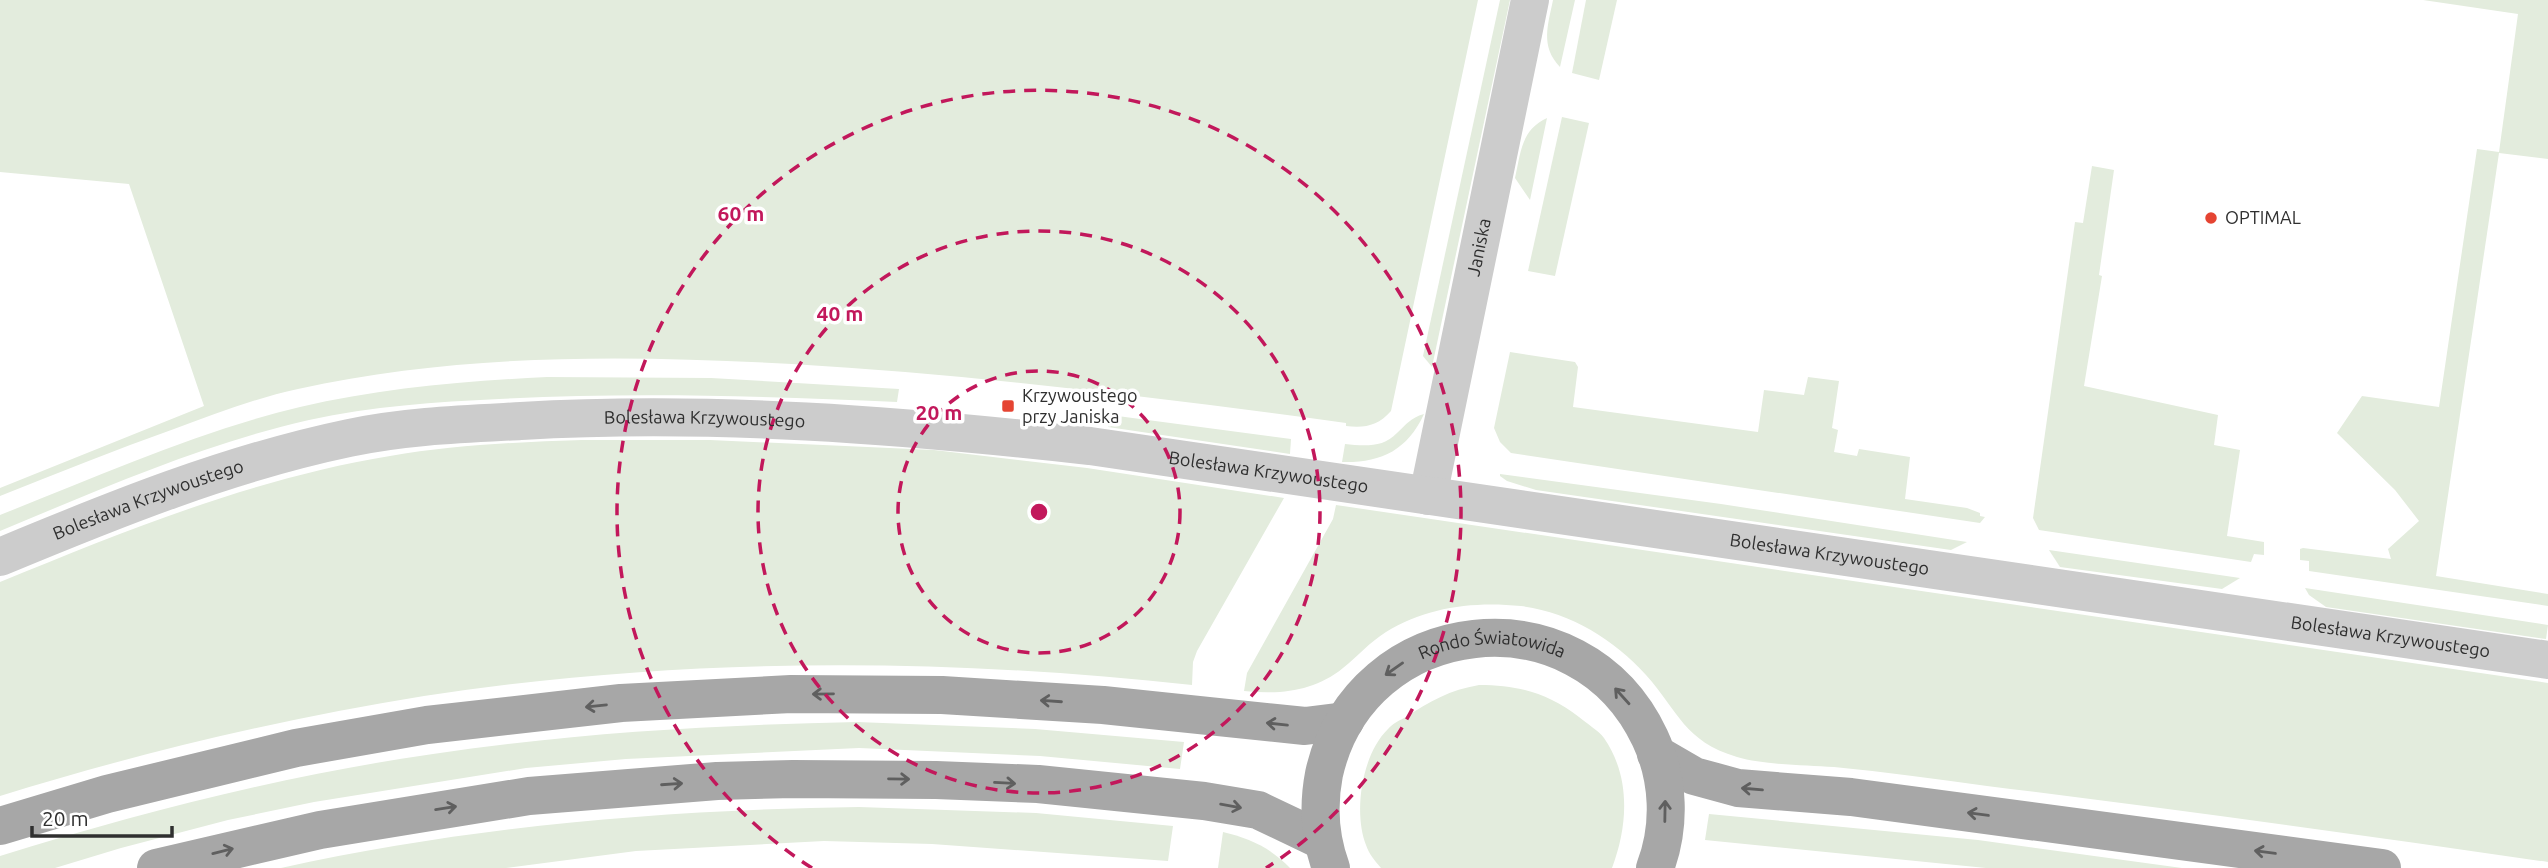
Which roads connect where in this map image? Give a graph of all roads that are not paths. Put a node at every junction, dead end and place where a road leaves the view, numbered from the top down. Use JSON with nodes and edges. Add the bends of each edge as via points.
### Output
{"nodes":[{"id":1,"x":1530,"y":0,"type":"edge"},
{"id":2,"x":1428,"y":496,"type":"junction"},
{"id":3,"x":0,"y":557,"type":"edge"},
{"id":4,"x":2548,"y":660,"type":"edge"},
{"id":5,"x":1345,"y":721,"type":"junction"},
{"id":6,"x":1656,"y":754,"type":"junction"},
{"id":7,"x":0,"y":826,"type":"edge"},
{"id":8,"x":1327,"y":855,"type":"edge"},
{"id":9,"x":156,"y":868,"type":"edge"},
{"id":10,"x":1655,"y":868,"type":"edge"},
{"id":11,"x":2382,"y":868,"type":"edge"}],
"edges":[{"from":1,"to":2,"type":"street","name":"Janiska"},
{"from":2,"to":3,"type":"street","name":"Bolesława Krzywoustego","via":[[1090,446],[937,429],[795,420],[581,418],[397,430],[301,449],[192,483]]},
{"from":2,"to":4,"type":"street","name":"Bolesława Krzywoustego"},
{"from":6,"to":5,"type":"main road","name":"Rondo Światowida","one_way":true,"via":[[1636,712],[1610,682],[1557,649],[1516,638],[1467,639],[1422,652],[1377,681]]},
{"from":5,"to":7,"type":"main road","one_way":true,"via":[[1305,726],[1103,705],[929,695],[791,694],[621,704],[427,725],[296,748],[107,794]]},
{"from":5,"to":8,"type":"main road","name":"Rondo Światowida","via":[[1323,782],[1321,811]]},
{"from":10,"to":6,"type":"main road","name":"Rondo Światowida","one_way":true,"via":[[1664,836],[1666,803]]},
{"from":11,"to":6,"type":"main road","one_way":true,"via":[[1851,797],[1738,788],[1694,776]]},
{"from":9,"to":8,"type":"main road","one_way":true,"via":[[320,830],[528,796],[793,779],[1038,784],[1204,801],[1258,810]]}]}
